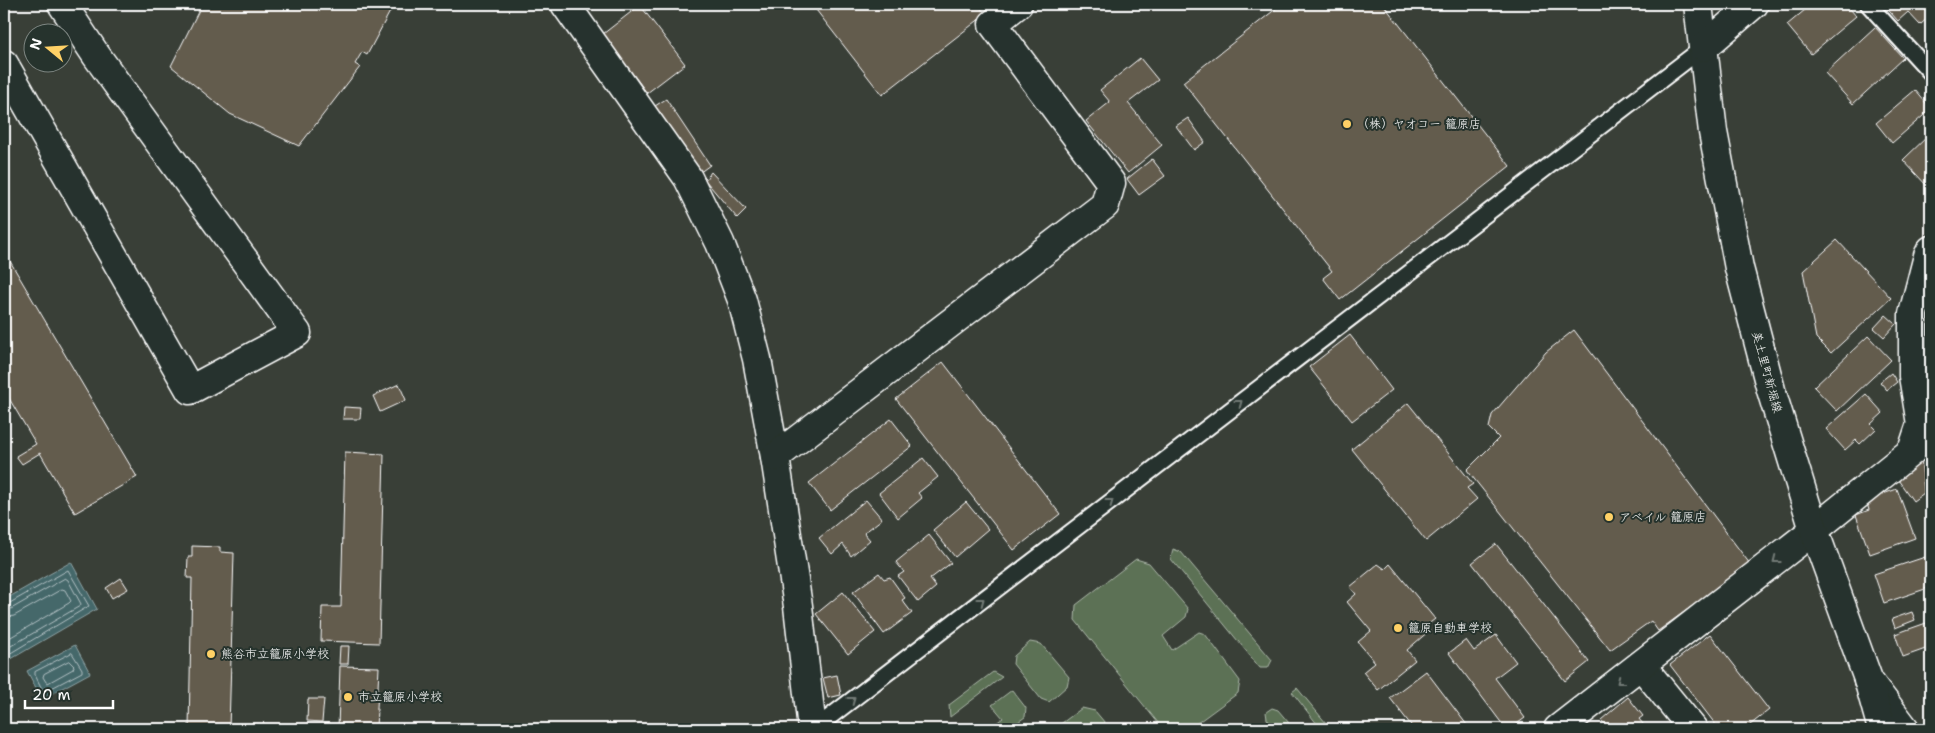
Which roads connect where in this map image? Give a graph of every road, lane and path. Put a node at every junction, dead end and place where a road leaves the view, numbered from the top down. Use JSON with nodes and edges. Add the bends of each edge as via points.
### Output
{"nodes":[{"id":1,"x":62,"y":4,"type":"edge"},
{"id":2,"x":565,"y":4,"type":"edge"},
{"id":3,"x":1018,"y":4,"type":"edge"},
{"id":4,"x":1698,"y":4,"type":"edge"},
{"id":5,"x":1754,"y":4,"type":"edge"},
{"id":6,"x":1868,"y":4,"type":"edge"},
{"id":7,"x":1704,"y":47,"type":"junction"},
{"id":8,"x":4,"y":64,"type":"edge"},
{"id":9,"x":1931,"y":73,"type":"edge"},
{"id":10,"x":1931,"y":250,"type":"edge"},
{"id":11,"x":1921,"y":418,"type":"junction"},
{"id":12,"x":1931,"y":449,"type":"edge"},
{"id":13,"x":775,"y":457,"type":"junction"},
{"id":14,"x":1814,"y":530,"type":"junction"},
{"id":15,"x":1641,"y":665,"type":"junction"},
{"id":16,"x":1868,"y":679,"type":"junction"},
{"id":17,"x":813,"y":729,"type":"edge"},
{"id":18,"x":1558,"y":729,"type":"edge"},
{"id":19,"x":1693,"y":729,"type":"edge"},
{"id":20,"x":1882,"y":729,"type":"edge"},
{"id":21,"x":1905,"y":729,"type":"edge"}],
"edges":[{"from":1,"to":8,"type":"street","via":[[96,56],[297,333],[190,390]]},
{"from":2,"to":13,"type":"street","via":[[688,178],[720,243],[742,300]]},
{"from":3,"to":13,"type":"street","via":[[992,24],[1111,183],[1105,204]]},
{"from":4,"to":7,"type":"street","name":"美土里町新堀線"},
{"from":5,"to":7,"type":"street"},
{"from":6,"to":9,"type":"lane"},
{"from":7,"to":14,"type":"street","name":"美土里町新堀線","via":[[1714,132],[1739,268],[1771,390]]},
{"from":17,"to":7,"type":"lane","one_way":true},
{"from":10,"to":11,"type":"street","via":[[1913,314],[1913,376]]},
{"from":11,"to":12,"type":"street"},
{"from":11,"to":14,"type":"street","via":[[1922,424],[1912,451]]},
{"from":13,"to":17,"type":"street"},
{"from":14,"to":15,"type":"street","one_way":true},
{"from":14,"to":16,"type":"street","name":"美土里町新堀線"},
{"from":15,"to":18,"type":"street","one_way":true},
{"from":15,"to":19,"type":"street"},
{"from":16,"to":20,"type":"street","name":"美土里町新堀線"},
{"from":16,"to":21,"type":"street"}]}
